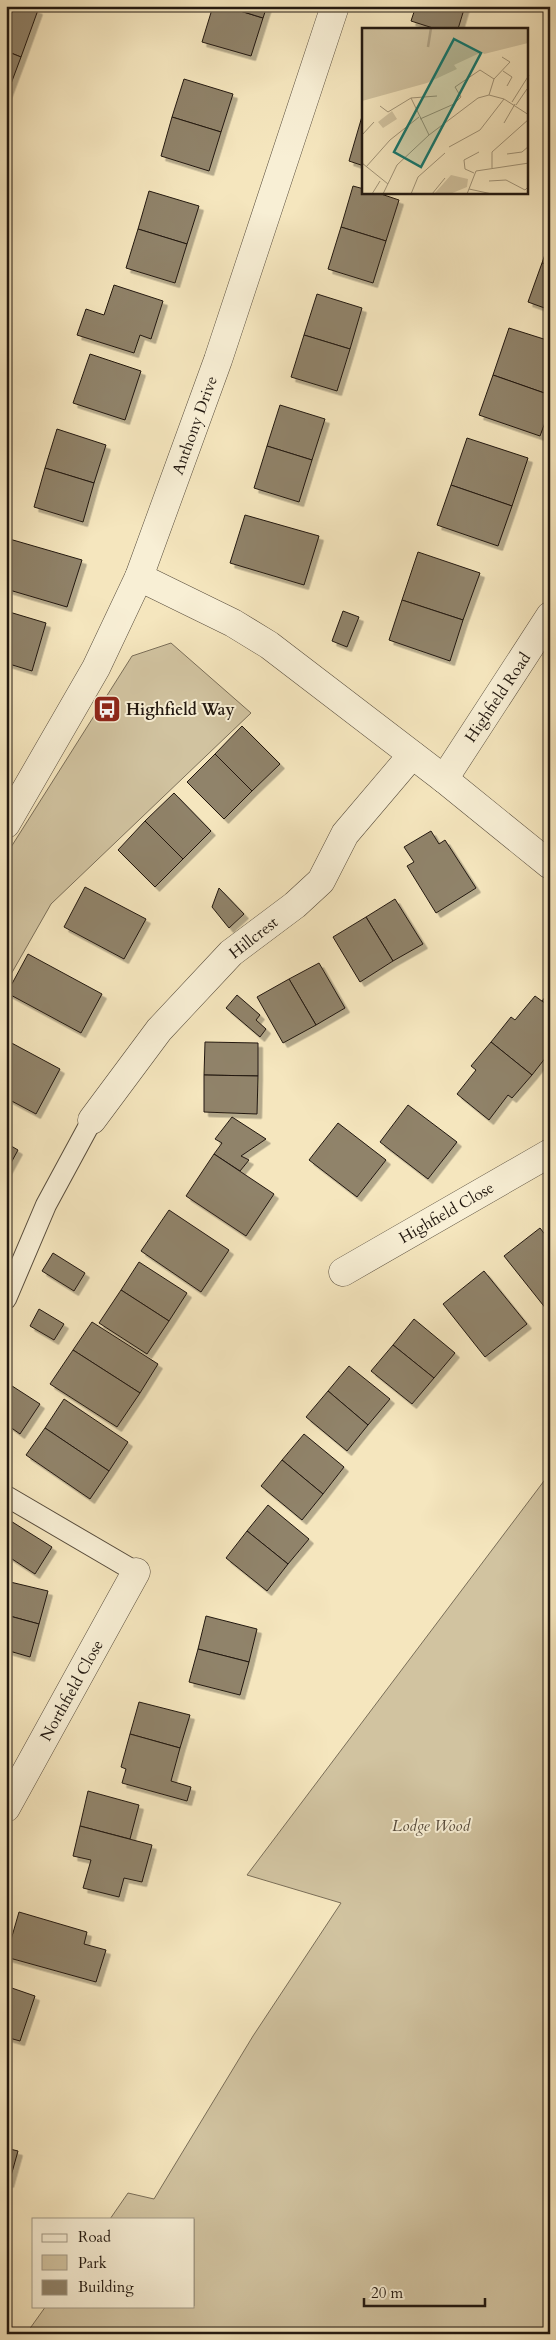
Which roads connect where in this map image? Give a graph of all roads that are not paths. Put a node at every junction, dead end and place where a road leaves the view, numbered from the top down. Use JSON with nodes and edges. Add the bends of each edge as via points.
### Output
{"nodes":[{"id":1,"x":335,"y":6,"type":"edge"},
{"id":2,"x":139,"y":577,"type":"junction"},
{"id":3,"x":550,"y":616,"type":"edge"},
{"id":4,"x":412,"y":755,"type":"junction"},
{"id":5,"x":444,"y":779,"type":"junction"},
{"id":6,"x":6,"y":824,"type":"edge"},
{"id":7,"x":550,"y":864,"type":"edge"},
{"id":8,"x":92,"y":1120,"type":"joint"},
{"id":9,"x":550,"y":1153,"type":"edge"},
{"id":10,"x":343,"y":1272,"type":"dead end"},
{"id":11,"x":6,"y":1299,"type":"edge"},
{"id":12,"x":6,"y":1496,"type":"edge"},
{"id":13,"x":136,"y":1572,"type":"joint"},
{"id":14,"x":6,"y":1808,"type":"edge"}],
"edges":[{"from":1,"to":2,"type":"street","name":"Anthony Drive","via":[[218,360]]},
{"from":2,"to":4,"type":"street","via":[[233,623],[269,645]]},
{"from":2,"to":6,"type":"street","name":"Anthony Drive","via":[[96,668]]},
{"from":3,"to":5,"type":"street","name":"Highfield Road"},
{"from":4,"to":5,"type":"street"},
{"from":4,"to":8,"type":"street","name":"Hillcrest","via":[[345,834],[321,881],[231,953],[159,1030]]},
{"from":5,"to":7,"type":"street"},
{"from":8,"to":11,"type":"lane","via":[[46,1205]]},
{"from":9,"to":10,"type":"street","name":"Highfield Close"},
{"from":12,"to":13,"type":"lane"},
{"from":13,"to":14,"type":"street","name":"Northfield Close"}]}
